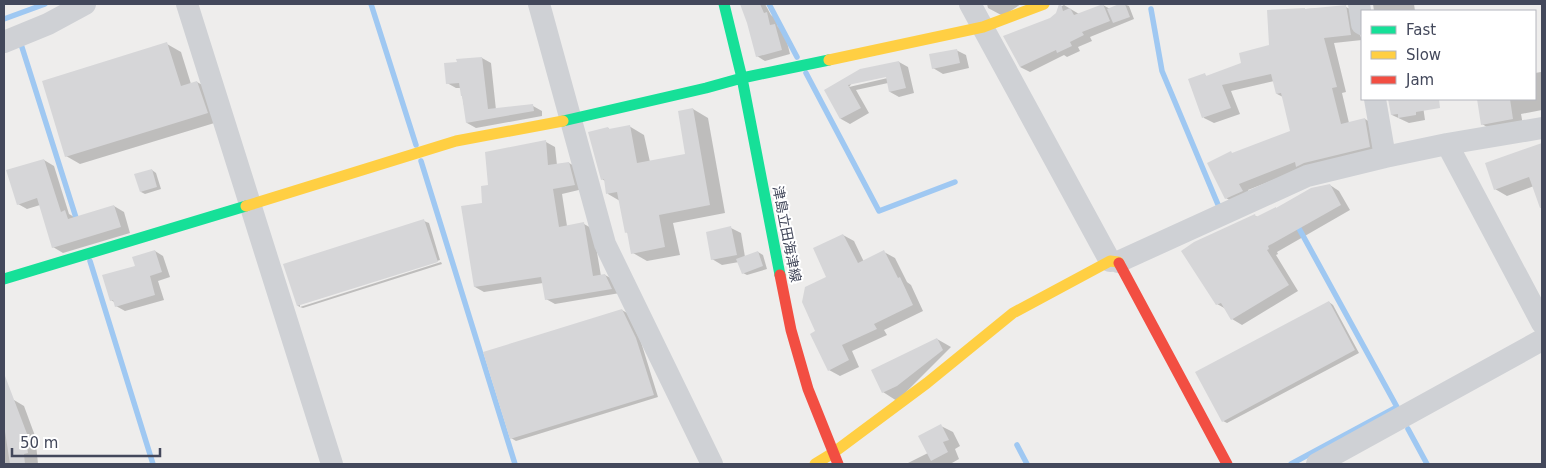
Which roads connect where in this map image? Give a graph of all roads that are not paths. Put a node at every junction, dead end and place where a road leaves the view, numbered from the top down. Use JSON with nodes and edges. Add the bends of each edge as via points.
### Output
{"nodes":[{"id":1,"x":85,"y":4,"type":"edge"},
{"id":2,"x":187,"y":4,"type":"edge"},
{"id":3,"x":539,"y":4,"type":"edge"},
{"id":4,"x":724,"y":4,"type":"edge"},
{"id":5,"x":970,"y":4,"type":"edge"},
{"id":6,"x":1044,"y":4,"type":"edge"},
{"id":7,"x":1359,"y":4,"type":"edge"},
{"id":8,"x":1361,"y":17,"type":"edge"},
{"id":9,"x":983,"y":27,"type":"junction"},
{"id":10,"x":4,"y":42,"type":"edge"},
{"id":11,"x":742,"y":78,"type":"junction"},
{"id":12,"x":1375,"y":100,"type":"edge"},
{"id":13,"x":570,"y":120,"type":"junction"},
{"id":14,"x":1542,"y":128,"type":"edge"},
{"id":15,"x":1446,"y":144,"type":"junction"},
{"id":16,"x":1385,"y":157,"type":"junction"},
{"id":17,"x":250,"y":205,"type":"junction"},
{"id":18,"x":1114,"y":262,"type":"junction"},
{"id":19,"x":4,"y":279,"type":"edge"},
{"id":20,"x":1542,"y":323,"type":"edge"},
{"id":21,"x":1542,"y":340,"type":"edge"},
{"id":22,"x":834,"y":453,"type":"junction"},
{"id":23,"x":332,"y":464,"type":"edge"},
{"id":24,"x":712,"y":464,"type":"edge"},
{"id":25,"x":815,"y":464,"type":"edge"},
{"id":26,"x":838,"y":464,"type":"edge"},
{"id":27,"x":1227,"y":464,"type":"edge"},
{"id":28,"x":1316,"y":464,"type":"edge"}],
"edges":[{"from":1,"to":10,"type":"street"},
{"from":2,"to":17,"type":"street"},
{"from":3,"to":13,"type":"street"},
{"from":4,"to":11,"type":"street","name":"津島立田海津線"},
{"from":5,"to":9,"type":"street"},
{"from":6,"to":9,"type":"street"},
{"from":7,"to":8,"type":"street"},
{"from":9,"to":11,"type":"street"},
{"from":9,"to":18,"type":"street"},
{"from":11,"to":13,"type":"street"},
{"from":11,"to":22,"type":"street","name":"津島立田海津線","via":[[791,330],[808,389]]},
{"from":12,"to":16,"type":"street"},
{"from":13,"to":17,"type":"street","via":[[456,141]]},
{"from":13,"to":24,"type":"street","via":[[605,244]]},
{"from":14,"to":15,"type":"street"},
{"from":15,"to":16,"type":"street"},
{"from":15,"to":20,"type":"street"},
{"from":16,"to":18,"type":"street","via":[[1307,176]]},
{"from":17,"to":19,"type":"street"},
{"from":17,"to":23,"type":"street"},
{"from":18,"to":22,"type":"street","via":[[1013,313]]},
{"from":18,"to":27,"type":"street"},
{"from":21,"to":28,"type":"street"},
{"from":22,"to":25,"type":"street"},
{"from":22,"to":26,"type":"street","name":"津島立田海津線"}]}
